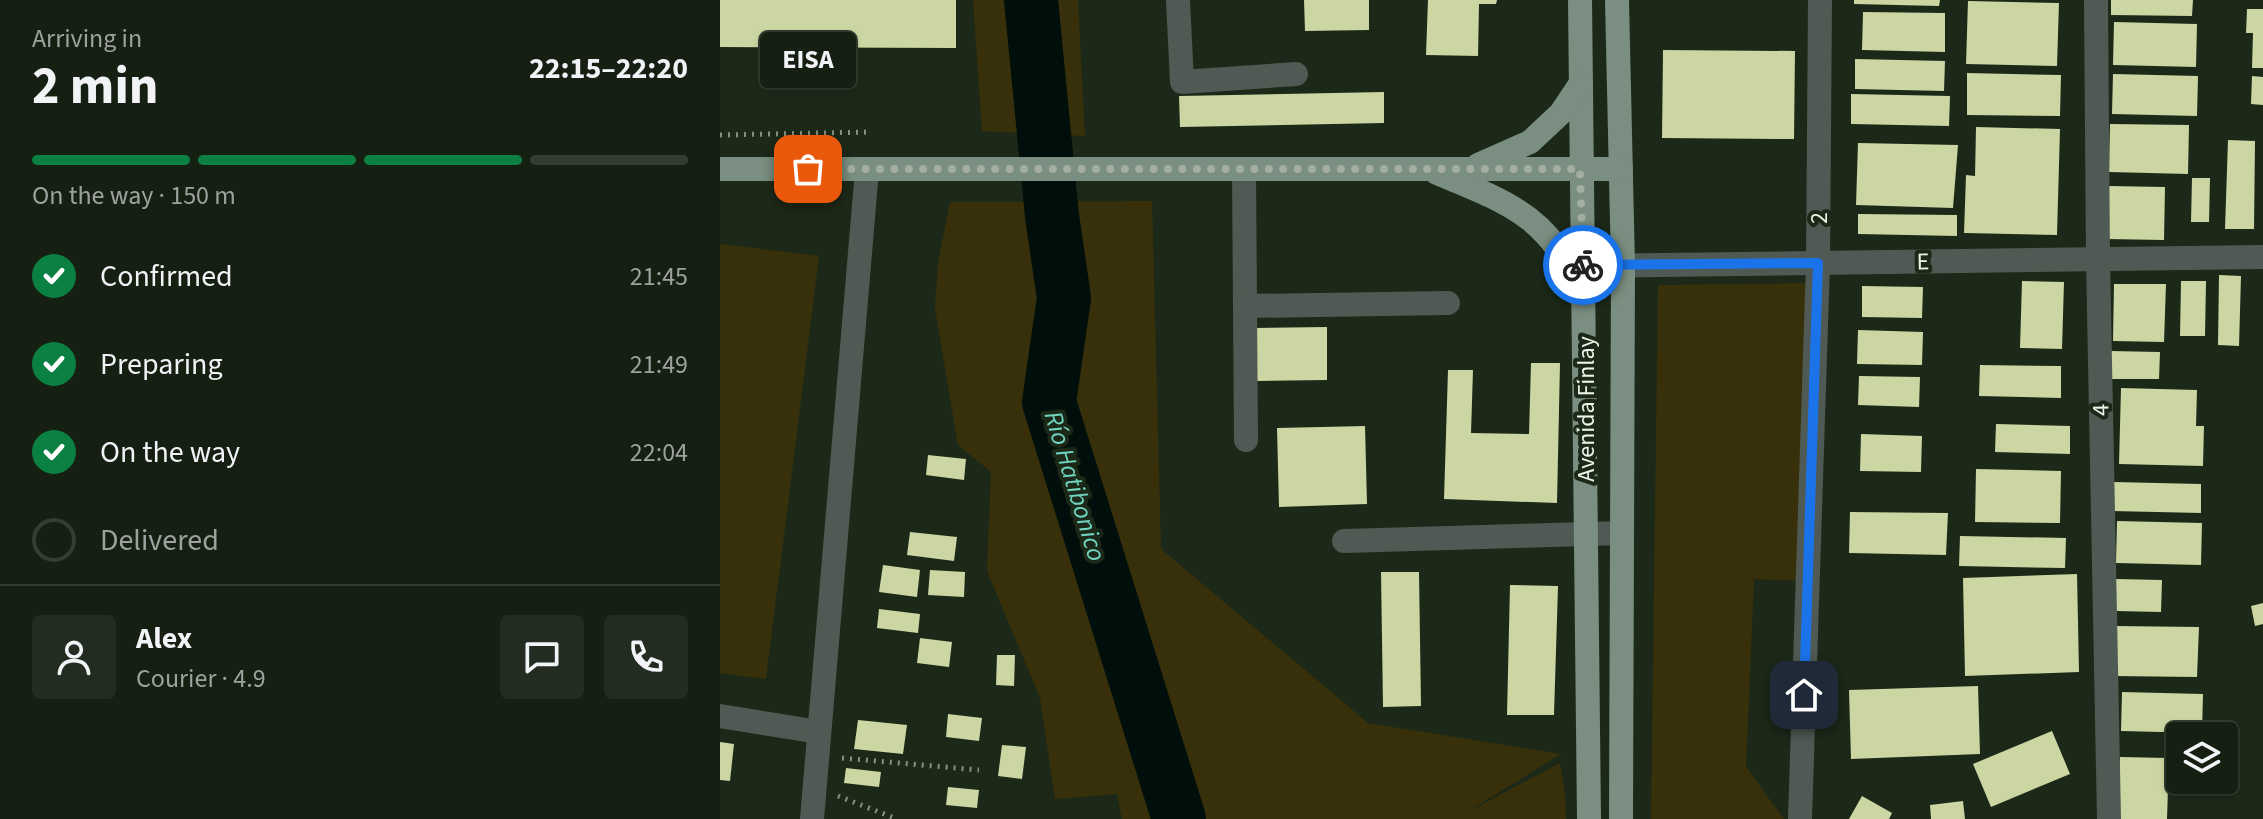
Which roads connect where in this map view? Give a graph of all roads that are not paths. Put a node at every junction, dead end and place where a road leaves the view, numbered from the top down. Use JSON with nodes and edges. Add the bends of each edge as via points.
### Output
{"nodes":[{"id":1,"x":1178,"y":0,"type":"edge"},
{"id":2,"x":1580,"y":0,"type":"edge"},
{"id":3,"x":1617,"y":0,"type":"edge"},
{"id":4,"x":1820,"y":0,"type":"edge"},
{"id":5,"x":2096,"y":0,"type":"edge"},
{"id":6,"x":1296,"y":74,"type":"dead end"},
{"id":7,"x":1581,"y":83,"type":"junction"},
{"id":8,"x":720,"y":169,"type":"edge"},
{"id":9,"x":1244,"y":169,"type":"junction"},
{"id":10,"x":1427,"y":169,"type":"junction"},
{"id":11,"x":1469,"y":169,"type":"junction"},
{"id":12,"x":1580,"y":169,"type":"junction"},
{"id":13,"x":1621,"y":169,"type":"junction"},
{"id":14,"x":867,"y":170,"type":"junction"},
{"id":15,"x":2263,"y":257,"type":"edge"},
{"id":16,"x":2098,"y":259,"type":"junction"},
{"id":17,"x":1818,"y":263,"type":"junction"},
{"id":18,"x":1583,"y":266,"type":"junction"},
{"id":19,"x":1623,"y":266,"type":"junction"},
{"id":20,"x":1448,"y":303,"type":"dead end"},
{"id":21,"x":1245,"y":306,"type":"junction"},
{"id":22,"x":1585,"y":319,"type":"junction"},
{"id":23,"x":1246,"y":440,"type":"dead end"},
{"id":24,"x":1622,"y":533,"type":"junction"},
{"id":25,"x":1587,"y":534,"type":"junction"},
{"id":26,"x":1344,"y":541,"type":"dead end"},
{"id":27,"x":720,"y":716,"type":"edge"},
{"id":28,"x":818,"y":744,"type":"junction"},
{"id":29,"x":812,"y":819,"type":"edge"},
{"id":30,"x":1589,"y":819,"type":"edge"},
{"id":31,"x":1621,"y":819,"type":"edge"},
{"id":32,"x":1800,"y":819,"type":"edge"},
{"id":33,"x":2109,"y":819,"type":"edge"}],
"edges":[{"from":1,"to":6,"type":"street","via":[[1182,82]]},
{"from":2,"to":7,"type":"main road","name":"Avenida Finlay"},
{"from":3,"to":13,"type":"main road","name":"Avenida Finlay"},
{"from":4,"to":17,"type":"street","name":"2"},
{"from":5,"to":16,"type":"street","name":"4"},
{"from":7,"to":11,"type":"main road","via":[[1561,113],[1530,142]]},
{"from":7,"to":12,"type":"main road","name":"Avenida Finlay"},
{"from":8,"to":14,"type":"main road"},
{"from":9,"to":10,"type":"main road"},
{"from":9,"to":14,"type":"main road"},
{"from":9,"to":21,"type":"street"},
{"from":10,"to":11,"type":"main road"},
{"from":10,"to":22,"type":"main road","via":[[1506,202],[1548,234],[1574,278]]},
{"from":11,"to":12,"type":"main road"},
{"from":12,"to":13,"type":"main road"},
{"from":12,"to":18,"type":"main road","name":"Avenida Finlay"},
{"from":13,"to":19,"type":"main road","name":"Avenida Finlay"},
{"from":14,"to":28,"type":"street"},
{"from":15,"to":16,"type":"street","name":"E"},
{"from":16,"to":17,"type":"street","name":"E"},
{"from":16,"to":33,"type":"street","name":"4"},
{"from":17,"to":19,"type":"street","name":"E"},
{"from":17,"to":32,"type":"street","name":"2"},
{"from":18,"to":19,"type":"street","name":"E"},
{"from":18,"to":22,"type":"main road","name":"Avenida Finlay"},
{"from":19,"to":24,"type":"main road","name":"Avenida Finlay"},
{"from":20,"to":21,"type":"street"},
{"from":21,"to":23,"type":"street"},
{"from":22,"to":25,"type":"main road","name":"Avenida Finlay"},
{"from":24,"to":25,"type":"street"},
{"from":24,"to":31,"type":"main road","name":"Avenida Finlay"},
{"from":25,"to":26,"type":"street"},
{"from":25,"to":30,"type":"main road","name":"Avenida Finlay"},
{"from":27,"to":28,"type":"street"},
{"from":28,"to":29,"type":"street"}]}
